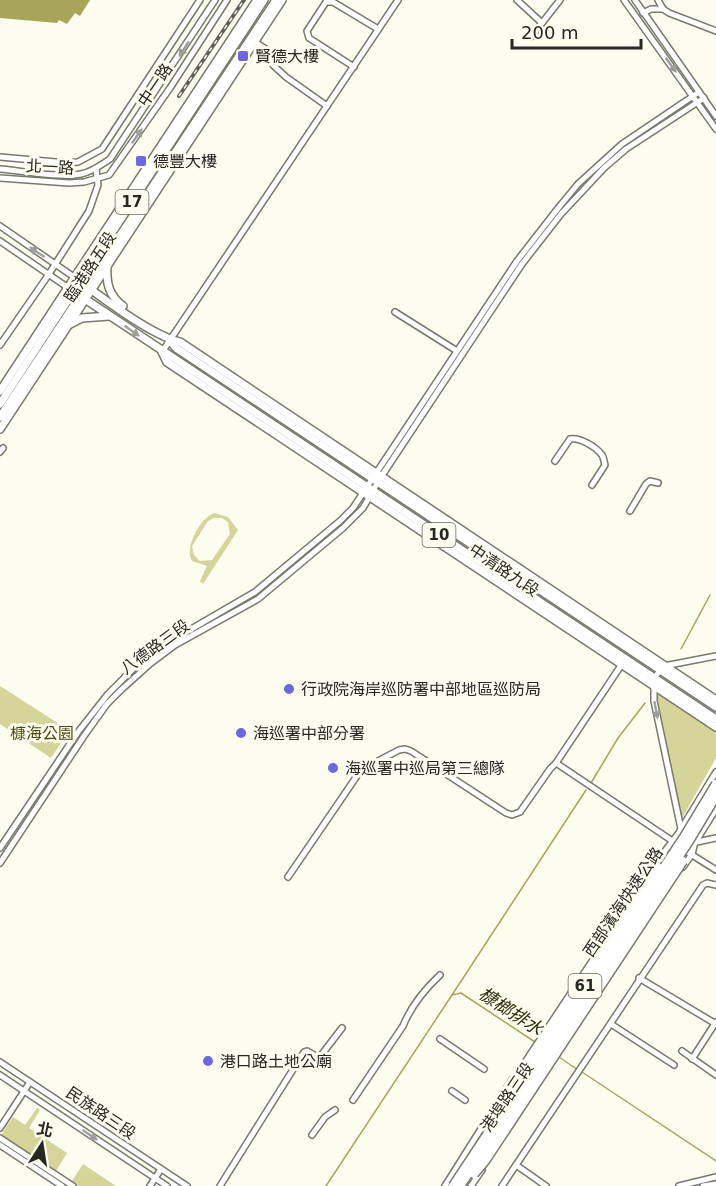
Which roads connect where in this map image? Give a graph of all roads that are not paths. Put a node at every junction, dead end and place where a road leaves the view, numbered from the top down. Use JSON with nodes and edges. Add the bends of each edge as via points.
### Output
{"nodes":[{"id":1,"x":200,"y":0,"type":"edge"},
{"id":2,"x":215,"y":0,"type":"edge"},
{"id":3,"x":227,"y":0,"type":"edge"},
{"id":4,"x":257,"y":0,"type":"edge"},
{"id":5,"x":264,"y":0,"type":"edge"},
{"id":6,"x":276,"y":0,"type":"edge"},
{"id":7,"x":282,"y":0,"type":"edge"},
{"id":8,"x":398,"y":0,"type":"edge"},
{"id":9,"x":517,"y":0,"type":"edge"},
{"id":10,"x":560,"y":0,"type":"edge"},
{"id":11,"x":624,"y":0,"type":"edge"},
{"id":12,"x":635,"y":0,"type":"edge"},
{"id":13,"x":658,"y":0,"type":"edge"},
{"id":14,"x":663,"y":9,"type":"junction"},
{"id":15,"x":644,"y":12,"type":"junction"},
{"id":16,"x":637,"y":18,"type":"junction"},
{"id":17,"x":542,"y":24,"type":"junction"},
{"id":18,"x":378,"y":29,"type":"junction"},
{"id":19,"x":716,"y":31,"type":"edge"},
{"id":20,"x":531,"y":36,"type":"dead end"},
{"id":21,"x":255,"y":42,"type":"junction"},
{"id":22,"x":354,"y":67,"type":"junction"},
{"id":23,"x":699,"y":92,"type":"junction"},
{"id":24,"x":693,"y":96,"type":"junction"},
{"id":25,"x":704,"y":98,"type":"junction"},
{"id":26,"x":697,"y":102,"type":"junction"},
{"id":27,"x":327,"y":106,"type":"junction"},
{"id":28,"x":716,"y":116,"type":"edge"},
{"id":29,"x":716,"y":129,"type":"edge"},
{"id":30,"x":0,"y":157,"type":"edge"},
{"id":31,"x":0,"y":169,"type":"edge"},
{"id":32,"x":96,"y":169,"type":"junction"},
{"id":33,"x":594,"y":174,"type":"junction"},
{"id":34,"x":0,"y":178,"type":"edge"},
{"id":35,"x":99,"y":178,"type":"junction"},
{"id":36,"x":0,"y":226,"type":"edge"},
{"id":37,"x":0,"y":241,"type":"edge"},
{"id":38,"x":108,"y":263,"type":"junction"},
{"id":39,"x":520,"y":263,"type":"junction"},
{"id":40,"x":56,"y":264,"type":"junction"},
{"id":41,"x":49,"y":274,"type":"junction"},
{"id":42,"x":77,"y":279,"type":"junction"},
{"id":43,"x":89,"y":288,"type":"junction"},
{"id":44,"x":70,"y":289,"type":"junction"},
{"id":45,"x":83,"y":298,"type":"junction"},
{"id":46,"x":396,"y":312,"type":"dead end"},
{"id":47,"x":110,"y":315,"type":"junction"},
{"id":48,"x":142,"y":324,"type":"junction"},
{"id":49,"x":68,"y":326,"type":"junction"},
{"id":50,"x":169,"y":340,"type":"junction"},
{"id":51,"x":0,"y":345,"type":"edge"},
{"id":52,"x":457,"y":351,"type":"junction"},
{"id":53,"x":162,"y":352,"type":"junction"},
{"id":54,"x":0,"y":392,"type":"edge"},
{"id":55,"x":426,"y":403,"type":"junction"},
{"id":56,"x":0,"y":404,"type":"edge"},
{"id":57,"x":0,"y":417,"type":"edge"},
{"id":58,"x":0,"y":429,"type":"edge"},
{"id":59,"x":555,"y":461,"type":"dead end"},
{"id":60,"x":376,"y":478,"type":"junction"},
{"id":61,"x":658,"y":483,"type":"dead end"},
{"id":62,"x":592,"y":485,"type":"dead end"},
{"id":63,"x":368,"y":492,"type":"junction"},
{"id":64,"x":630,"y":511,"type":"dead end"},
{"id":65,"x":255,"y":592,"type":"junction"},
{"id":66,"x":258,"y":599,"type":"junction"},
{"id":67,"x":716,"y":656,"type":"edge"},
{"id":68,"x":622,"y":664,"type":"junction"},
{"id":69,"x":662,"y":668,"type":"junction"},
{"id":70,"x":654,"y":682,"type":"junction"},
{"id":71,"x":716,"y":700,"type":"edge"},
{"id":72,"x":716,"y":707,"type":"edge"},
{"id":73,"x":716,"y":719,"type":"edge"},
{"id":74,"x":716,"y":727,"type":"edge"},
{"id":75,"x":81,"y":734,"type":"junction"},
{"id":76,"x":556,"y":764,"type":"junction"},
{"id":77,"x":716,"y":772,"type":"edge"},
{"id":78,"x":716,"y":784,"type":"edge"},
{"id":79,"x":716,"y":796,"type":"edge"},
{"id":80,"x":716,"y":809,"type":"edge"},
{"id":81,"x":681,"y":829,"type":"junction"},
{"id":82,"x":716,"y":838,"type":"edge"},
{"id":83,"x":673,"y":842,"type":"junction"},
{"id":84,"x":696,"y":843,"type":"junction"},
{"id":85,"x":0,"y":848,"type":"edge"},
{"id":86,"x":669,"y":848,"type":"junction"},
{"id":87,"x":689,"y":852,"type":"junction"},
{"id":88,"x":683,"y":861,"type":"joint"},
{"id":89,"x":0,"y":863,"type":"edge"},
{"id":90,"x":657,"y":866,"type":"joint"},
{"id":91,"x":716,"y":870,"type":"edge"},
{"id":92,"x":288,"y":877,"type":"dead end"},
{"id":93,"x":716,"y":885,"type":"edge"},
{"id":94,"x":440,"y":975,"type":"dead end"},
{"id":95,"x":639,"y":978,"type":"junction"},
{"id":96,"x":611,"y":1024,"type":"junction"},
{"id":97,"x":716,"y":1024,"type":"edge"},
{"id":98,"x":342,"y":1028,"type":"dead end"},
{"id":99,"x":440,"y":1039,"type":"dead end"},
{"id":100,"x":682,"y":1051,"type":"dead end"},
{"id":101,"x":553,"y":1059,"type":"junction"},
{"id":102,"x":692,"y":1059,"type":"junction"},
{"id":103,"x":0,"y":1062,"type":"edge"},
{"id":104,"x":674,"y":1065,"type":"dead end"},
{"id":105,"x":484,"y":1069,"type":"dead end"},
{"id":106,"x":0,"y":1075,"type":"edge"},
{"id":107,"x":716,"y":1075,"type":"edge"},
{"id":108,"x":30,"y":1082,"type":"junction"},
{"id":109,"x":24,"y":1091,"type":"junction"},
{"id":110,"x":452,"y":1091,"type":"dead end"},
{"id":111,"x":513,"y":1096,"type":"junction"},
{"id":112,"x":353,"y":1100,"type":"dead end"},
{"id":113,"x":465,"y":1100,"type":"dead end"},
{"id":114,"x":335,"y":1110,"type":"dead end"},
{"id":115,"x":0,"y":1128,"type":"edge"},
{"id":116,"x":312,"y":1135,"type":"dead end"},
{"id":117,"x":0,"y":1138,"type":"edge"},
{"id":118,"x":0,"y":1145,"type":"edge"},
{"id":119,"x":516,"y":1165,"type":"junction"},
{"id":120,"x":161,"y":1169,"type":"junction"},
{"id":121,"x":168,"y":1174,"type":"junction"},
{"id":122,"x":155,"y":1178,"type":"junction"},
{"id":123,"x":716,"y":1178,"type":"edge"},
{"id":124,"x":59,"y":1183,"type":"edge"},
{"id":125,"x":716,"y":1184,"type":"edge"},
{"id":126,"x":163,"y":1185,"type":"edge"},
{"id":127,"x":72,"y":1186,"type":"edge"},
{"id":128,"x":150,"y":1186,"type":"edge"},
{"id":129,"x":187,"y":1186,"type":"edge"},
{"id":130,"x":220,"y":1186,"type":"edge"},
{"id":131,"x":449,"y":1186,"type":"edge"},
{"id":132,"x":463,"y":1186,"type":"edge"},
{"id":133,"x":471,"y":1186,"type":"edge"},
{"id":134,"x":502,"y":1186,"type":"edge"},
{"id":135,"x":546,"y":1186,"type":"edge"},
{"id":136,"x":679,"y":1186,"type":"edge"},
{"id":137,"x":703,"y":1186,"type":"edge"}],
"edges":[{"from":1,"to":30,"type":"street","via":[[102,149],[78,162],[67,163]]},
{"from":2,"to":32,"type":"street","name":"中一路","one_way":true,"via":[[110,159]]},
{"from":35,"to":3,"type":"street","name":"中一路","one_way":true,"via":[[114,169]]},
{"from":4,"to":42,"type":"main road","name":"臨港路五段","number":"17"},
{"from":5,"to":42,"type":"main road","name":"臨港路五段","number":"17"},
{"from":6,"to":43,"type":"main road","name":"臨港路五段","number":"17"},
{"from":7,"to":21,"type":"main road","name":"臨港路五段","number":"17"},
{"from":8,"to":18,"type":"street"},
{"from":9,"to":17,"type":"street"},
{"from":10,"to":17,"type":"street"},
{"from":11,"to":16,"type":"street"},
{"from":12,"to":15,"type":"street"},
{"from":13,"to":14,"type":"street"},
{"from":14,"to":15,"type":"street"},
{"from":14,"to":19,"type":"street"},
{"from":15,"to":16,"type":"street"},
{"from":15,"to":23,"type":"street"},
{"from":16,"to":24,"type":"street","one_way":true},
{"from":17,"to":20,"type":"street"},
{"from":18,"to":22,"type":"street"},
{"from":18,"to":22,"type":"street","via":[[333,2],[326,2],[312,21],[307,31],[309,38]]},
{"from":21,"to":27,"type":"street","via":[[269,51],[273,65],[286,77]]},
{"from":21,"to":38,"type":"main road","name":"臨港路五段","number":"17"},
{"from":22,"to":27,"type":"street"},
{"from":23,"to":24,"type":"street"},
{"from":23,"to":25,"type":"street"},
{"from":24,"to":26,"type":"street"},
{"from":24,"to":33,"type":"street","via":[[622,144]]},
{"from":25,"to":26,"type":"street"},
{"from":25,"to":28,"type":"street"},
{"from":26,"to":29,"type":"street"},
{"from":26,"to":33,"type":"street"},
{"from":27,"to":50,"type":"street"},
{"from":31,"to":32,"type":"street","name":"北一路","via":[[69,175]]},
{"from":32,"to":35,"type":"street"},
{"from":33,"to":39,"type":"street"},
{"from":34,"to":35,"type":"street","name":"北一路","via":[[69,183]]},
{"from":35,"to":40,"type":"street","via":[[89,211]]},
{"from":40,"to":36,"type":"street","name":"中清路九段","one_way":true},
{"from":37,"to":41,"type":"street","name":"中清路九段"},
{"from":38,"to":43,"type":"main road","name":"臨港路五段","number":"17"},
{"from":38,"to":48,"type":"main road","via":[[111,293]]},
{"from":39,"to":52,"type":"street"},
{"from":39,"to":55,"type":"street"},
{"from":40,"to":41,"type":"street"},
{"from":40,"to":42,"type":"street","name":"中清路九段"},
{"from":41,"to":44,"type":"street","name":"中清路九段"},
{"from":41,"to":51,"type":"street"},
{"from":42,"to":43,"type":"main road","name":"中清路九段","number":"10"},
{"from":42,"to":44,"type":"main road","name":"臨港路五段","number":"17"},
{"from":43,"to":45,"type":"main road","name":"臨港路五段","number":"17"},
{"from":43,"to":48,"type":"main road","name":"中清路九段","number":"10"},
{"from":44,"to":45,"type":"main road","name":"中清路九段","number":"10"},
{"from":44,"to":54,"type":"main road","name":"臨港路五段","number":"17"},
{"from":44,"to":56,"type":"main road","name":"臨港路五段","number":"17"},
{"from":45,"to":47,"type":"main road","name":"中清路九段","number":"10"},
{"from":45,"to":49,"type":"main road","name":"臨港路五段","number":"17"},
{"from":45,"to":57,"type":"main road","name":"臨港路五段","number":"17"},
{"from":46,"to":52,"type":"street"},
{"from":47,"to":49,"type":"main road","via":[[82,318]]},
{"from":47,"to":53,"type":"main road","name":"中清路九段","number":"10","one_way":true},
{"from":48,"to":50,"type":"main road","name":"中清路九段","number":"10"},
{"from":49,"to":58,"type":"main road","name":"臨港路五段","number":"17"},
{"from":50,"to":53,"type":"street"},
{"from":50,"to":60,"type":"main road","name":"中清路九段","number":"10"},
{"from":52,"to":55,"type":"street"},
{"from":53,"to":63,"type":"main road","name":"中清路九段","number":"10"},
{"from":55,"to":60,"type":"street"},
{"from":59,"to":62,"type":"street","via":[[570,439],[589,444],[602,454],[605,465]]},
{"from":60,"to":63,"type":"street"},
{"from":60,"to":69,"type":"main road","name":"中清路九段","number":"10"},
{"from":61,"to":64,"type":"street","via":[[646,484]]},
{"from":63,"to":65,"type":"street","name":"八德路三段","via":[[340,521]]},
{"from":63,"to":66,"type":"street","name":"八德路三段","via":[[363,508],[343,528]]},
{"from":63,"to":68,"type":"main road","name":"中清路九段"},
{"from":63,"to":70,"type":"main road","name":"中清路九段","number":"10"},
{"from":65,"to":66,"type":"street"},
{"from":65,"to":75,"type":"street","name":"八德路三段","via":[[198,623],[134,668],[108,694]]},
{"from":66,"to":75,"type":"street","name":"八德路三段","via":[[183,640],[151,663]]},
{"from":67,"to":69,"type":"street"},
{"from":68,"to":70,"type":"main road","name":"中清路九段"},
{"from":68,"to":76,"type":"street"},
{"from":69,"to":70,"type":"street"},
{"from":69,"to":71,"type":"main road","name":"中清路九段"},
{"from":69,"to":72,"type":"main road","name":"中清路九段","number":"10"},
{"from":70,"to":73,"type":"main road","name":"中清路九段","number":"10"},
{"from":70,"to":74,"type":"main road","name":"中清路九段"},
{"from":70,"to":81,"type":"street","one_way":true,"via":[[654,701]]},
{"from":75,"to":85,"type":"street","name":"八德路三段"},
{"from":75,"to":89,"type":"street","name":"八德路三段"},
{"from":76,"to":83,"type":"street"},
{"from":76,"to":92,"type":"street","via":[[520,812],[512,815],[411,751],[399,750],[361,770]]},
{"from":77,"to":81,"type":"street","name":"港埠路三段"},
{"from":78,"to":111,"type":"highway","name":"西部濱海快速公路","number":"61","bridge":true},
{"from":79,"to":132,"type":"highway","name":"西部濱海快速公路","number":"61","bridge":true},
{"from":80,"to":84,"type":"street","name":"港埠路三段"},
{"from":81,"to":83,"type":"street","name":"港埠路三段"},
{"from":82,"to":84,"type":"street"},
{"from":83,"to":86,"type":"street","name":"港埠路三段"},
{"from":83,"to":87,"type":"street"},
{"from":84,"to":87,"type":"street","name":"港埠路三段"},
{"from":86,"to":90,"type":"street","name":"港埠路三段"},
{"from":86,"to":131,"type":"street","name":"港埠路三段","bridge":true},
{"from":87,"to":88,"type":"street","name":"港埠路三段"},
{"from":87,"to":91,"type":"street"},
{"from":87,"to":101,"type":"street","name":"港埠路三段","bridge":true},
{"from":88,"to":132,"type":"highway","bridge":true,"via":[[485,1161]]},
{"from":90,"to":111,"type":"highway","bridge":true,"via":[[515,1080]]},
{"from":93,"to":95,"type":"street","via":[[703,885]]},
{"from":94,"to":112,"type":"street","via":[[426,987]]},
{"from":95,"to":96,"type":"street"},
{"from":95,"to":97,"type":"street"},
{"from":96,"to":104,"type":"street"},
{"from":96,"to":119,"type":"street"},
{"from":97,"to":102,"type":"street"},
{"from":98,"to":130,"type":"street","via":[[319,1058],[304,1052]]},
{"from":99,"to":105,"type":"street"},
{"from":100,"to":102,"type":"street"},
{"from":101,"to":132,"type":"street","name":"港埠路三段"},
{"from":101,"to":133,"type":"street","name":"港埠路三段"},
{"from":102,"to":107,"type":"street"},
{"from":103,"to":108,"type":"street","name":"民族路三段"},
{"from":106,"to":109,"type":"street","name":"民族路三段"},
{"from":108,"to":109,"type":"street"},
{"from":108,"to":120,"type":"street","name":"民族路三段"},
{"from":109,"to":115,"type":"street"},
{"from":109,"to":122,"type":"street","name":"民族路三段","one_way":true},
{"from":110,"to":113,"type":"street"},
{"from":111,"to":131,"type":"highway","name":"西部濱海快速公路","number":"61","bridge":true},
{"from":114,"to":116,"type":"street"},
{"from":117,"to":124,"type":"street"},
{"from":118,"to":124,"type":"street"},
{"from":119,"to":134,"type":"street"},
{"from":119,"to":135,"type":"street"},
{"from":120,"to":121,"type":"street","name":"民族路三段"},
{"from":120,"to":122,"type":"street"},
{"from":121,"to":126,"type":"street"},
{"from":121,"to":129,"type":"street","name":"民族路三段"},
{"from":122,"to":126,"type":"street","name":"民族路三段"},
{"from":122,"to":128,"type":"street"},
{"from":123,"to":136,"type":"street"},
{"from":124,"to":127,"type":"street"},
{"from":125,"to":137,"type":"street"}]}
